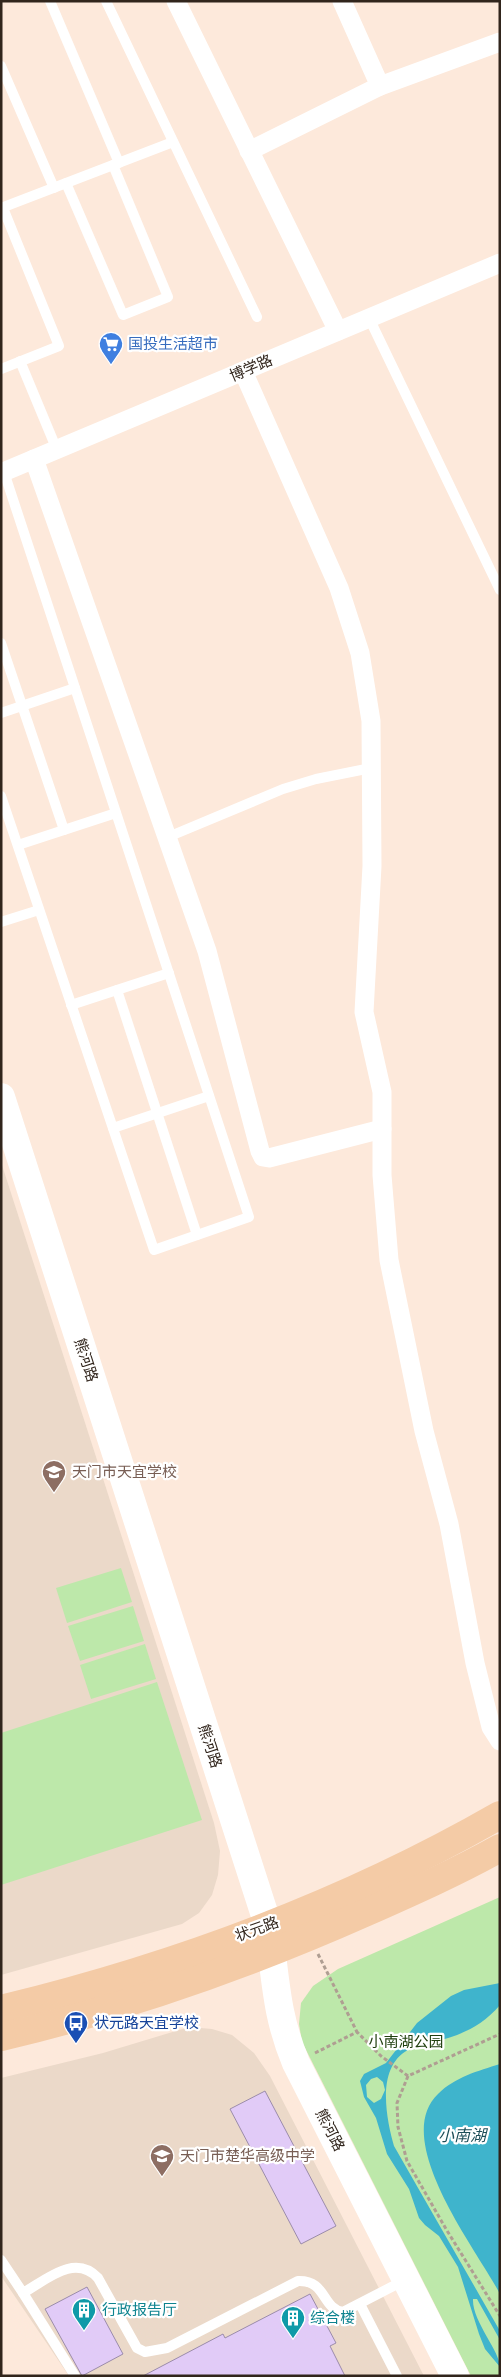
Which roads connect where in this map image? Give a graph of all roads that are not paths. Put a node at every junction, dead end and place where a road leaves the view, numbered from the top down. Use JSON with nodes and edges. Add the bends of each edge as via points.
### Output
{"nodes":[{"id":1,"x":50,"y":1,"type":"edge"},
{"id":2,"x":106,"y":1,"type":"edge"},
{"id":3,"x":176,"y":1,"type":"edge"},
{"id":4,"x":342,"y":1,"type":"edge"},
{"id":5,"x":500,"y":42,"type":"edge"},
{"id":6,"x":1,"y":66,"type":"edge"},
{"id":7,"x":380,"y":86,"type":"junction"},
{"id":8,"x":173,"y":142,"type":"junction"},
{"id":9,"x":249,"y":151,"type":"junction"},
{"id":10,"x":116,"y":164,"type":"junction"},
{"id":11,"x":66,"y":183,"type":"junction"},
{"id":12,"x":54,"y":188,"type":"junction"},
{"id":13,"x":2,"y":208,"type":"edge"},
{"id":14,"x":500,"y":263,"type":"edge"},
{"id":15,"x":256,"y":317,"type":"dead end"},
{"id":16,"x":369,"y":318,"type":"junction"},
{"id":17,"x":338,"y":331,"type":"junction"},
{"id":18,"x":20,"y":361,"type":"junction"},
{"id":19,"x":1,"y":369,"type":"edge"},
{"id":20,"x":243,"y":371,"type":"junction"},
{"id":21,"x":57,"y":450,"type":"junction"},
{"id":22,"x":34,"y":459,"type":"junction"},
{"id":23,"x":3,"y":472,"type":"edge"},
{"id":24,"x":500,"y":590,"type":"edge"},
{"id":25,"x":1,"y":643,"type":"edge"},
{"id":26,"x":75,"y":688,"type":"junction"},
{"id":27,"x":22,"y":706,"type":"junction"},
{"id":28,"x":1,"y":713,"type":"edge"},
{"id":29,"x":371,"y":768,"type":"junction"},
{"id":30,"x":1,"y":796,"type":"edge"},
{"id":31,"x":116,"y":813,"type":"junction"},
{"id":32,"x":64,"y":830,"type":"junction"},
{"id":33,"x":168,"y":837,"type":"junction"},
{"id":34,"x":18,"y":845,"type":"junction"},
{"id":35,"x":40,"y":910,"type":"junction"},
{"id":36,"x":1,"y":922,"type":"edge"},
{"id":37,"x":169,"y":973,"type":"junction"},
{"id":38,"x":117,"y":990,"type":"junction"},
{"id":39,"x":71,"y":1005,"type":"junction"},
{"id":40,"x":209,"y":1096,"type":"junction"},
{"id":41,"x":1,"y":1097,"type":"edge"},
{"id":42,"x":157,"y":1113,"type":"junction"},
{"id":43,"x":113,"y":1128,"type":"junction"},
{"id":44,"x":382,"y":1128,"type":"junction"},
{"id":45,"x":197,"y":1235,"type":"junction"},
{"id":46,"x":500,"y":1741,"type":"edge"},
{"id":47,"x":500,"y":1816,"type":"edge"},
{"id":48,"x":500,"y":1848,"type":"edge"},
{"id":49,"x":268,"y":1925,"type":"junction"},
{"id":50,"x":272,"y":1952,"type":"junction"},
{"id":51,"x":1,"y":2008,"type":"edge"},
{"id":52,"x":1,"y":2037,"type":"edge"},
{"id":53,"x":1,"y":2260,"type":"edge"},
{"id":54,"x":406,"y":2280,"type":"junction"},
{"id":55,"x":23,"y":2293,"type":"junction"},
{"id":56,"x":360,"y":2304,"type":"junction"},
{"id":57,"x":75,"y":2376,"type":"edge"},
{"id":58,"x":397,"y":2376,"type":"edge"},
{"id":59,"x":454,"y":2376,"type":"edge"}],
"edges":[{"from":1,"to":10,"type":"lane"},
{"from":2,"to":8,"type":"lane"},
{"from":3,"to":9,"type":"street"},
{"from":4,"to":7,"type":"street"},
{"from":5,"to":7,"type":"street"},
{"from":6,"to":12,"type":"lane"},
{"from":7,"to":9,"type":"street"},
{"from":8,"to":10,"type":"lane"},
{"from":8,"to":15,"type":"lane"},
{"from":9,"to":17,"type":"street"},
{"from":10,"to":11,"type":"lane"},
{"from":10,"to":11,"type":"lane","via":[[168,297],[123,315]]},
{"from":11,"to":12,"type":"lane"},
{"from":12,"to":13,"type":"lane"},
{"from":13,"to":18,"type":"lane","via":[[58,346]]},
{"from":14,"to":16,"type":"street","name":"博学路"},
{"from":16,"to":17,"type":"street","name":"博学路"},
{"from":16,"to":24,"type":"lane"},
{"from":17,"to":20,"type":"street","name":"博学路"},
{"from":18,"to":19,"type":"lane"},
{"from":18,"to":21,"type":"lane"},
{"from":20,"to":21,"type":"street","name":"博学路"},
{"from":20,"to":29,"type":"street","via":[[339,588],[360,653],[371,721]]},
{"from":21,"to":22,"type":"street","name":"博学路"},
{"from":22,"to":23,"type":"street","name":"博学路"},
{"from":22,"to":33,"type":"street"},
{"from":23,"to":26,"type":"lane"},
{"from":25,"to":27,"type":"lane"},
{"from":26,"to":27,"type":"lane"},
{"from":26,"to":31,"type":"lane"},
{"from":27,"to":28,"type":"lane"},
{"from":27,"to":32,"type":"lane"},
{"from":29,"to":33,"type":"lane","via":[[282,789]]},
{"from":29,"to":44,"type":"street","via":[[372,866],[364,1012],[382,1092]]},
{"from":30,"to":34,"type":"lane"},
{"from":31,"to":32,"type":"lane"},
{"from":31,"to":37,"type":"lane"},
{"from":32,"to":34,"type":"lane"},
{"from":33,"to":44,"type":"street","via":[[207,952],[263,1157]]},
{"from":34,"to":35,"type":"lane"},
{"from":35,"to":36,"type":"lane"},
{"from":35,"to":39,"type":"lane"},
{"from":37,"to":38,"type":"lane"},
{"from":37,"to":40,"type":"lane"},
{"from":38,"to":39,"type":"lane"},
{"from":38,"to":42,"type":"lane"},
{"from":39,"to":43,"type":"lane"},
{"from":40,"to":42,"type":"lane"},
{"from":40,"to":45,"type":"lane","via":[[249,1217]]},
{"from":41,"to":49,"type":"street","name":"熊河路"},
{"from":42,"to":43,"type":"lane"},
{"from":42,"to":45,"type":"lane"},
{"from":43,"to":45,"type":"lane","via":[[154,1250]]},
{"from":44,"to":46,"type":"street","via":[[389,1260],[424,1431],[449,1524],[474,1663],[491,1727]]},
{"from":47,"to":49,"type":"main road","name":"状元路","via":[[392,1872]]},
{"from":48,"to":50,"type":"main road","name":"状元路","via":[[419,1889]]},
{"from":49,"to":50,"type":"street","name":"熊河路"},
{"from":49,"to":51,"type":"main road","name":"状元路","via":[[142,1970]]},
{"from":50,"to":52,"type":"main road","name":"状元路","via":[[143,1997]]},
{"from":50,"to":54,"type":"street","name":"熊河路","via":[[277,2007],[296,2063]]},
{"from":53,"to":55,"type":"lane"},
{"from":54,"to":56,"type":"lane"},
{"from":54,"to":59,"type":"street","name":"熊河路"},
{"from":55,"to":56,"type":"lane","via":[[68,2268],[81,2266],[90,2269],[137,2348],[145,2352],[167,2348],[298,2281],[314,2284],[336,2311],[343,2312]]},
{"from":55,"to":57,"type":"lane"},
{"from":56,"to":58,"type":"lane"}]}
